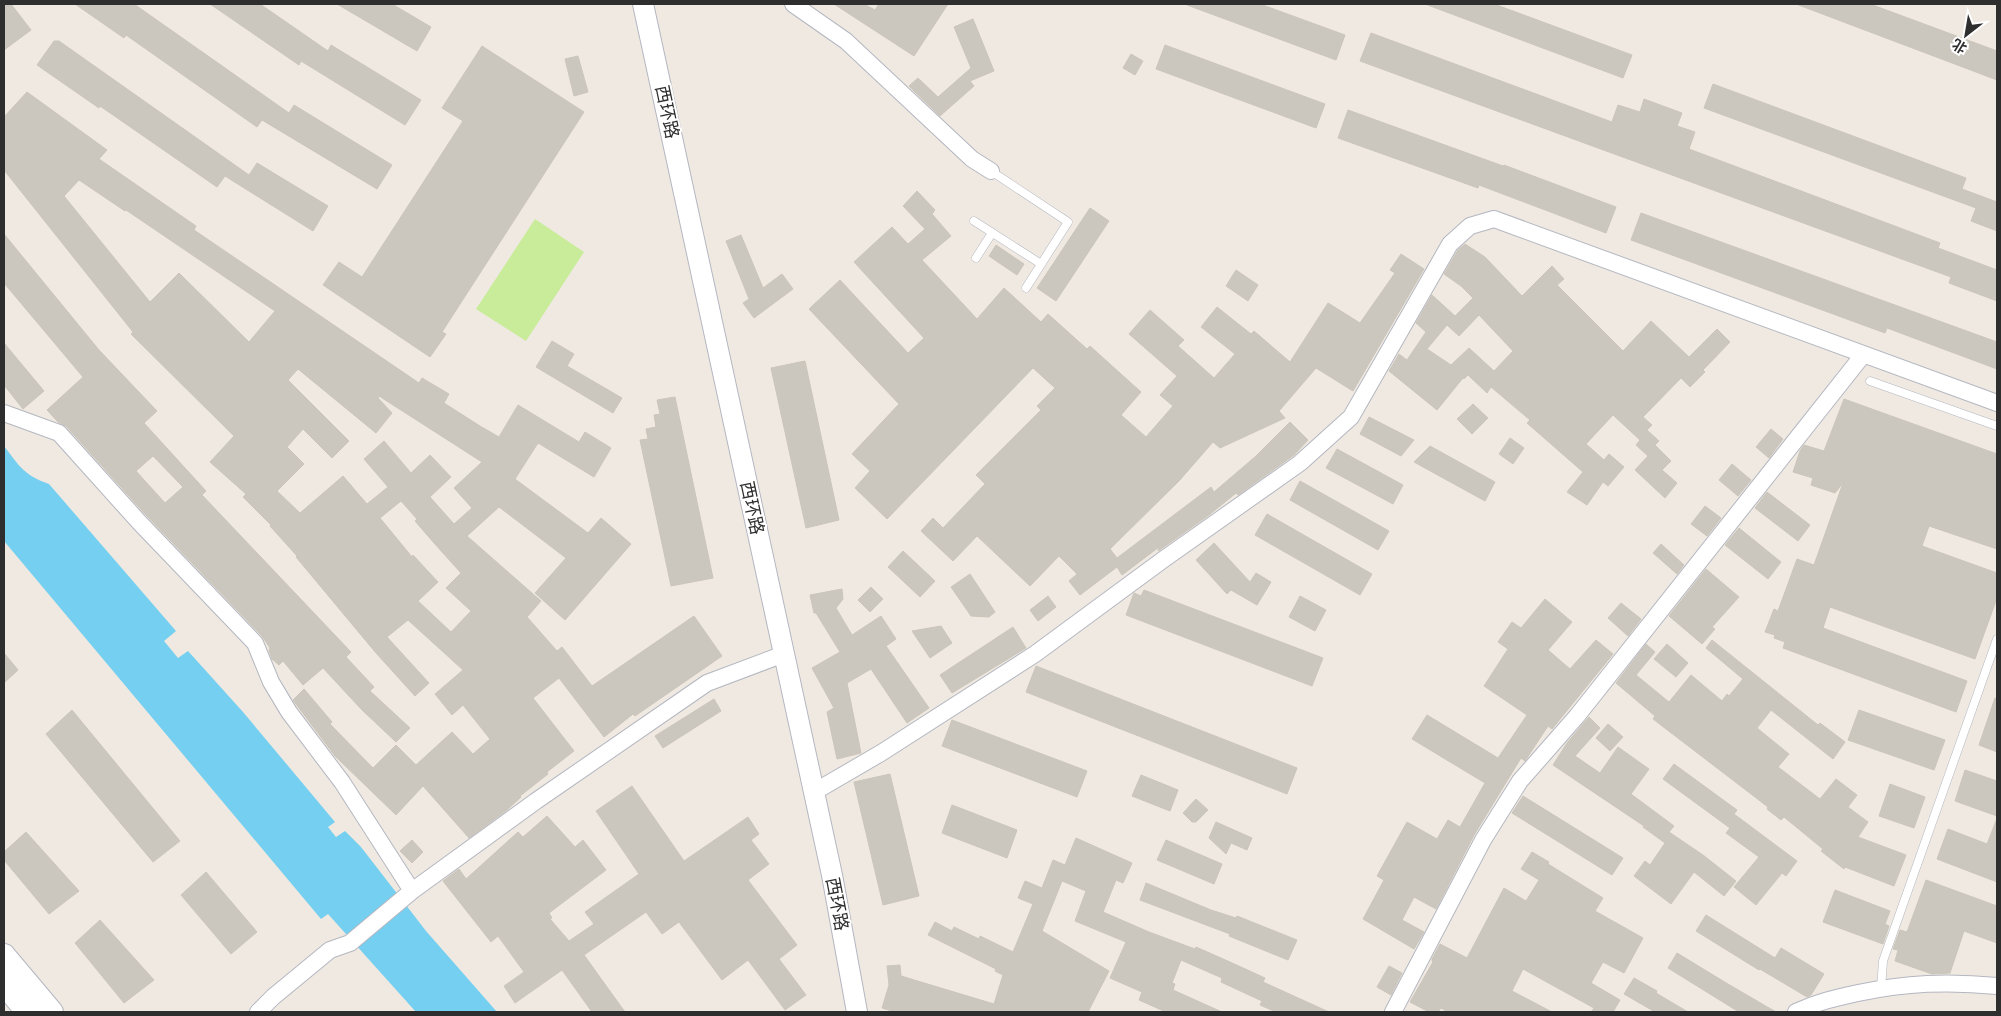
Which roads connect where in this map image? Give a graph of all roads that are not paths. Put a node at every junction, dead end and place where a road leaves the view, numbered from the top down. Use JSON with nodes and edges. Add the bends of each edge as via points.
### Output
{"nodes":[{"id":1,"x":643,"y":4,"type":"edge"},
{"id":2,"x":793,"y":4,"type":"edge"},
{"id":3,"x":991,"y":171,"type":"joint"},
{"id":4,"x":974,"y":221,"type":"dead end"},
{"id":5,"x":992,"y":233,"type":"junction"},
{"id":6,"x":976,"y":258,"type":"dead end"},
{"id":7,"x":1041,"y":264,"type":"junction"},
{"id":8,"x":1026,"y":288,"type":"dead end"},
{"id":9,"x":1863,"y":355,"type":"junction"},
{"id":10,"x":1870,"y":381,"type":"dead end"},
{"id":11,"x":1997,"y":403,"type":"edge"},
{"id":12,"x":4,"y":413,"type":"edge"},
{"id":13,"x":1997,"y":426,"type":"edge"},
{"id":14,"x":1997,"y":639,"type":"edge"},
{"id":15,"x":784,"y":654,"type":"junction"},
{"id":16,"x":814,"y":792,"type":"junction"},
{"id":17,"x":412,"y":891,"type":"junction"},
{"id":18,"x":4,"y":956,"type":"edge"},
{"id":19,"x":4,"y":984,"type":"edge"},
{"id":20,"x":1997,"y":986,"type":"edge"},
{"id":21,"x":1881,"y":989,"type":"junction"},
{"id":22,"x":27,"y":1012,"type":"edge"},
{"id":23,"x":52,"y":1012,"type":"edge"},
{"id":24,"x":258,"y":1012,"type":"edge"},
{"id":25,"x":857,"y":1012,"type":"edge"},
{"id":26,"x":1395,"y":1012,"type":"edge"},
{"id":27,"x":1796,"y":1012,"type":"edge"}],
"edges":[{"from":1,"to":15,"type":"street","name":"西环路"},
{"from":2,"to":3,"type":"street","via":[[846,41],[972,159]]},
{"from":3,"to":7,"type":"lane","via":[[1068,222]]},
{"from":4,"to":5,"type":"lane"},
{"from":5,"to":6,"type":"lane"},
{"from":5,"to":7,"type":"lane"},
{"from":7,"to":8,"type":"lane"},
{"from":9,"to":11,"type":"street"},
{"from":9,"to":16,"type":"street","via":[[1494,219],[1470,226],[1450,244],[1351,417],[1300,463],[1035,654],[882,753]]},
{"from":9,"to":26,"type":"street","via":[[1577,716],[1520,781],[1483,840]]},
{"from":10,"to":13,"type":"lane"},
{"from":12,"to":17,"type":"street","via":[[59,434],[256,643],[271,682],[289,712],[342,782]]},
{"from":14,"to":21,"type":"lane","via":[[1883,961]]},
{"from":15,"to":16,"type":"street","name":"西环路"},
{"from":15,"to":17,"type":"street","via":[[707,683]]},
{"from":16,"to":25,"type":"street","name":"西环路"},
{"from":17,"to":24,"type":"street","via":[[350,943],[330,950]]},
{"from":18,"to":23,"type":"main road"},
{"from":19,"to":22,"type":"main road"},
{"from":20,"to":21,"type":"street","via":[[1963,982]]},
{"from":21,"to":27,"type":"street","via":[[1816,1002]]}]}
